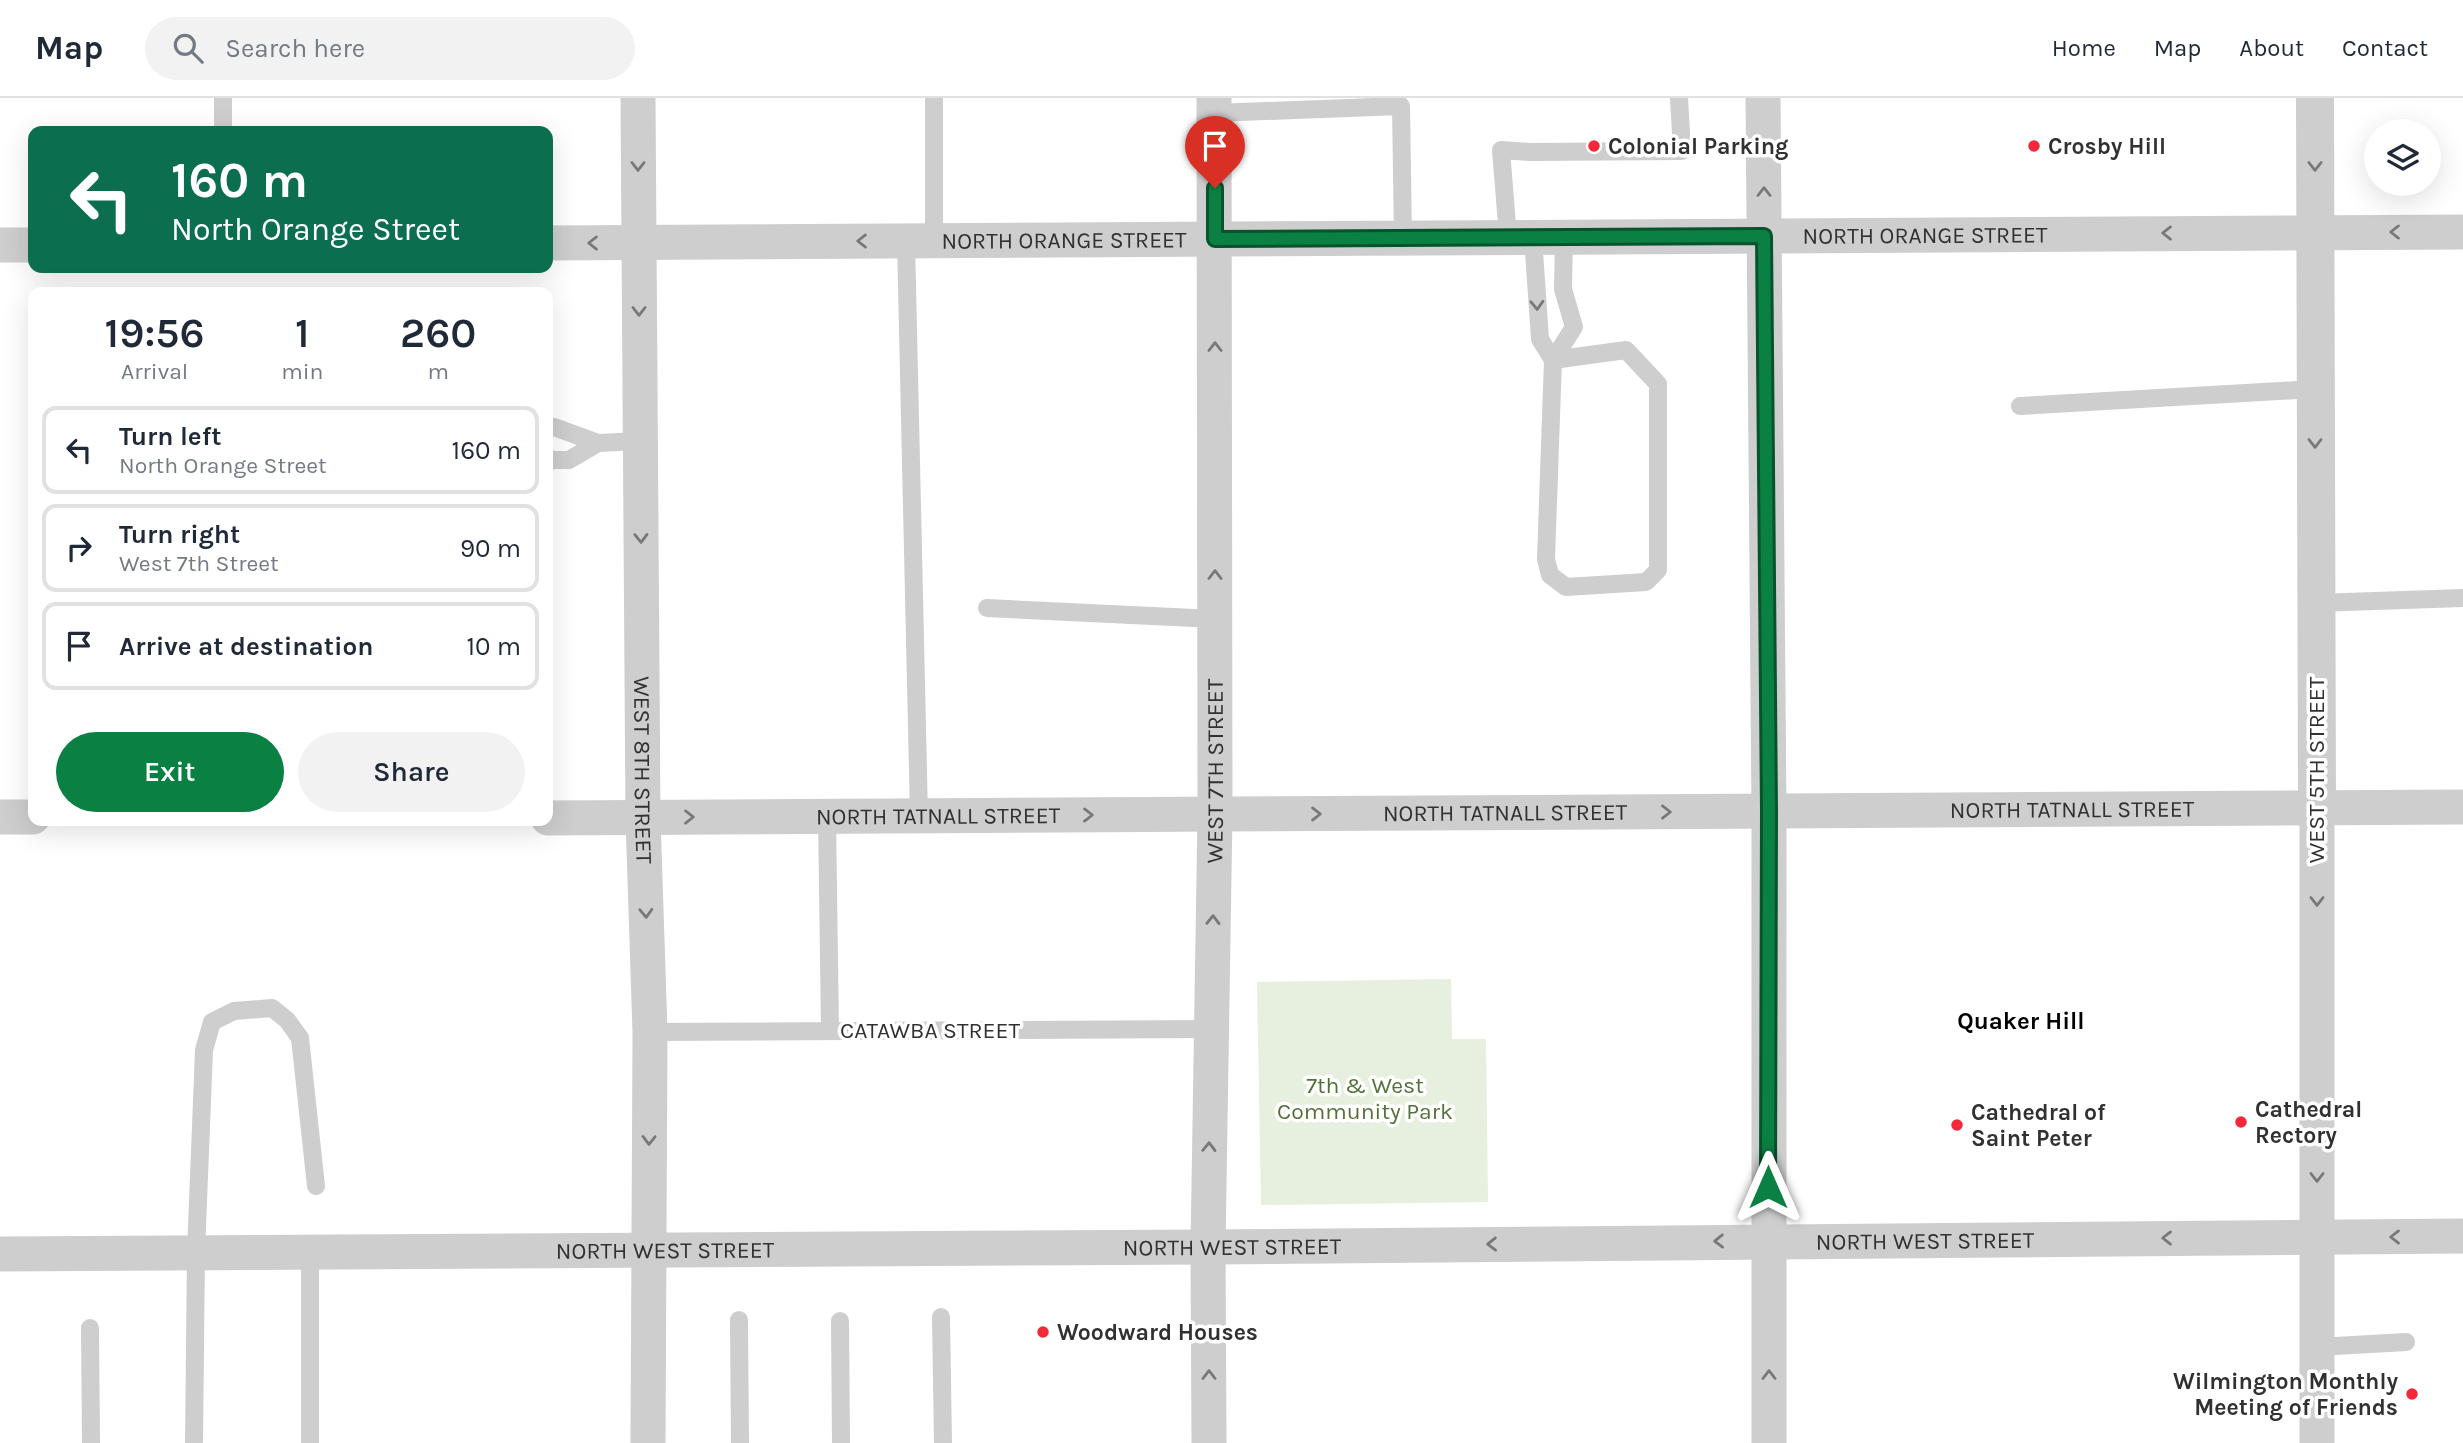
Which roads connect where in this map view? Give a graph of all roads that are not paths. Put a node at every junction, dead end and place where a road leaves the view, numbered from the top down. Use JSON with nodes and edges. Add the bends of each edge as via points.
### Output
{"nodes":[{"id":1,"x":223,"y":98,"type":"edge"},
{"id":2,"x":638,"y":98,"type":"edge"},
{"id":3,"x":934,"y":98,"type":"edge"},
{"id":4,"x":1679,"y":98,"type":"edge"},
{"id":5,"x":1763,"y":98,"type":"edge"},
{"id":6,"x":2315,"y":98,"type":"edge"},
{"id":7,"x":1214,"y":105,"type":"edge"},
{"id":8,"x":223,"y":126,"type":"edge"},
{"id":9,"x":2463,"y":232,"type":"edge"},
{"id":10,"x":2314,"y":233,"type":"junction"},
{"id":11,"x":1764,"y":236,"type":"junction"},
{"id":12,"x":1535,"y":237,"type":"junction"},
{"id":13,"x":1403,"y":238,"type":"junction"},
{"id":14,"x":1215,"y":239,"type":"junction"},
{"id":15,"x":920,"y":240,"type":"junction"},
{"id":16,"x":638,"y":242,"type":"junction"},
{"id":17,"x":553,"y":243,"type":"edge"},
{"id":18,"x":0,"y":245,"type":"edge"},
{"id":19,"x":28,"y":245,"type":"edge"},
{"id":20,"x":1553,"y":360,"type":"junction"},
{"id":21,"x":2315,"y":389,"type":"junction"},
{"id":22,"x":2020,"y":406,"type":"dead end"},
{"id":23,"x":553,"y":427,"type":"edge"},
{"id":24,"x":640,"y":441,"type":"junction"},
{"id":25,"x":598,"y":443,"type":"junction"},
{"id":26,"x":553,"y":460,"type":"edge"},
{"id":27,"x":2463,"y":598,"type":"edge"},
{"id":28,"x":2316,"y":603,"type":"junction"},
{"id":29,"x":987,"y":608,"type":"dead end"},
{"id":30,"x":1215,"y":619,"type":"junction"},
{"id":31,"x":2463,"y":807,"type":"edge"},
{"id":32,"x":2317,"y":808,"type":"junction"},
{"id":33,"x":1769,"y":811,"type":"junction"},
{"id":34,"x":1215,"y":814,"type":"junction"},
{"id":35,"x":919,"y":816,"type":"junction"},
{"id":36,"x":0,"y":817,"type":"edge"},
{"id":37,"x":28,"y":817,"type":"edge"},
{"id":38,"x":827,"y":817,"type":"junction"},
{"id":39,"x":553,"y":818,"type":"edge"},
{"id":40,"x":643,"y":818,"type":"junction"},
{"id":41,"x":1210,"y":1029,"type":"junction"},
{"id":42,"x":830,"y":1031,"type":"junction"},
{"id":43,"x":650,"y":1032,"type":"junction"},
{"id":44,"x":316,"y":1186,"type":"dead end"},
{"id":45,"x":2463,"y":1236,"type":"edge"},
{"id":46,"x":2317,"y":1237,"type":"junction"},
{"id":47,"x":1768,"y":1241,"type":"junction"},
{"id":48,"x":1208,"y":1247,"type":"junction"},
{"id":49,"x":648,"y":1249,"type":"junction"},
{"id":50,"x":310,"y":1251,"type":"junction"},
{"id":51,"x":196,"y":1252,"type":"junction"},
{"id":52,"x":0,"y":1254,"type":"edge"},
{"id":53,"x":941,"y":1317,"type":"dead end"},
{"id":54,"x":738,"y":1320,"type":"dead end"},
{"id":55,"x":840,"y":1321,"type":"dead end"},
{"id":56,"x":90,"y":1328,"type":"dead end"},
{"id":57,"x":2406,"y":1342,"type":"dead end"},
{"id":58,"x":2317,"y":1347,"type":"junction"},
{"id":59,"x":91,"y":1443,"type":"edge"},
{"id":60,"x":194,"y":1443,"type":"edge"},
{"id":61,"x":310,"y":1443,"type":"edge"},
{"id":62,"x":648,"y":1443,"type":"edge"},
{"id":63,"x":740,"y":1443,"type":"edge"},
{"id":64,"x":841,"y":1443,"type":"edge"},
{"id":65,"x":943,"y":1443,"type":"edge"},
{"id":66,"x":1209,"y":1443,"type":"edge"},
{"id":67,"x":1769,"y":1443,"type":"edge"},
{"id":68,"x":2317,"y":1443,"type":"edge"}],
"edges":[{"from":1,"to":8,"type":"lane"},
{"from":2,"to":16,"type":"street","name":"WEST 8TH STREET","one_way":true},
{"from":3,"to":15,"type":"lane"},
{"from":4,"to":12,"type":"lane","via":[[1682,151],[1501,150]]},
{"from":11,"to":5,"type":"street","one_way":true},
{"from":6,"to":10,"type":"street","name":"WEST 5TH STREET","one_way":true},
{"from":7,"to":13,"type":"lane","via":[[1401,106]]},
{"from":7,"to":14,"type":"street","name":"WEST 7TH STREET"},
{"from":9,"to":10,"type":"street","name":"NORTH ORANGE STREET","one_way":true},
{"from":10,"to":11,"type":"street","name":"NORTH ORANGE STREET","one_way":true},
{"from":10,"to":21,"type":"street","name":"WEST 5TH STREET"},
{"from":11,"to":12,"type":"street","name":"NORTH ORANGE STREET"},
{"from":11,"to":33,"type":"street"},
{"from":12,"to":13,"type":"street","name":"NORTH ORANGE STREET"},
{"from":12,"to":20,"type":"lane","one_way":true,"via":[[1540,339]]},
{"from":12,"to":20,"type":"lane","via":[[1563,289],[1574,327]]},
{"from":13,"to":14,"type":"street","name":"NORTH ORANGE STREET"},
{"from":14,"to":15,"type":"street","name":"NORTH ORANGE STREET"},
{"from":30,"to":14,"type":"street","name":"WEST 7TH STREET","one_way":true},
{"from":15,"to":16,"type":"street","name":"NORTH ORANGE STREET","one_way":true},
{"from":15,"to":35,"type":"lane"},
{"from":16,"to":17,"type":"street","name":"NORTH ORANGE STREET","one_way":true},
{"from":16,"to":24,"type":"street","name":"WEST 8TH STREET","one_way":true},
{"from":18,"to":19,"type":"street"},
{"from":20,"to":20,"type":"lane","via":[[1546,559],[1550,575],[1566,587],[1646,582],[1658,570],[1658,384],[1626,350]]},
{"from":21,"to":22,"type":"lane"},
{"from":21,"to":28,"type":"street","name":"WEST 5TH STREET","one_way":true},
{"from":23,"to":25,"type":"lane"},
{"from":24,"to":25,"type":"lane"},
{"from":24,"to":40,"type":"street","name":"WEST 8TH STREET","one_way":true},
{"from":25,"to":26,"type":"lane","via":[[569,460]]},
{"from":27,"to":28,"type":"lane"},
{"from":28,"to":32,"type":"street","name":"WEST 5TH STREET"},
{"from":29,"to":30,"type":"lane"},
{"from":30,"to":34,"type":"street","name":"WEST 7TH STREET"},
{"from":31,"to":32,"type":"street","name":"NORTH TATNALL STREET"},
{"from":32,"to":33,"type":"street","name":"NORTH TATNALL STREET"},
{"from":32,"to":46,"type":"street","name":"WEST 5TH STREET","one_way":true},
{"from":34,"to":33,"type":"street","name":"NORTH TATNALL STREET","one_way":true},
{"from":33,"to":47,"type":"street"},
{"from":35,"to":34,"type":"street","name":"NORTH TATNALL STREET","one_way":true},
{"from":41,"to":34,"type":"street","name":"WEST 7TH STREET","one_way":true},
{"from":35,"to":38,"type":"street","name":"NORTH TATNALL STREET"},
{"from":36,"to":37,"type":"street"},
{"from":40,"to":38,"type":"street","name":"NORTH TATNALL STREET","one_way":true},
{"from":38,"to":42,"type":"lane"},
{"from":39,"to":40,"type":"street","name":"NORTH TATNALL STREET"},
{"from":40,"to":43,"type":"street","name":"WEST 8TH STREET","one_way":true},
{"from":41,"to":42,"type":"lane","name":"CATAWBA STREET"},
{"from":48,"to":41,"type":"street","name":"WEST 7TH STREET","one_way":true},
{"from":42,"to":43,"type":"lane","name":"CATAWBA STREET"},
{"from":43,"to":49,"type":"street","name":"WEST 8TH STREET","one_way":true},
{"from":44,"to":51,"type":"lane","via":[[300,1038],[272,1008],[234,1011],[212,1022],[204,1049]]},
{"from":45,"to":46,"type":"street","name":"NORTH WEST STREET","one_way":true},
{"from":46,"to":47,"type":"street","name":"NORTH WEST STREET","one_way":true},
{"from":46,"to":58,"type":"street","name":"WEST 5TH STREET"},
{"from":47,"to":48,"type":"street","name":"NORTH WEST STREET","one_way":true},
{"from":67,"to":47,"type":"street","one_way":true},
{"from":48,"to":49,"type":"street","name":"NORTH WEST STREET"},
{"from":66,"to":48,"type":"street","name":"WEST 7TH STREET","one_way":true},
{"from":49,"to":50,"type":"street","name":"NORTH WEST STREET"},
{"from":49,"to":62,"type":"street","name":"WEST 8TH STREET"},
{"from":50,"to":51,"type":"street","name":"NORTH WEST STREET"},
{"from":50,"to":61,"type":"lane"},
{"from":51,"to":52,"type":"street","name":"NORTH WEST STREET"},
{"from":51,"to":60,"type":"lane"},
{"from":53,"to":65,"type":"lane"},
{"from":54,"to":63,"type":"lane"},
{"from":55,"to":64,"type":"lane"},
{"from":56,"to":59,"type":"lane"},
{"from":57,"to":58,"type":"lane"},
{"from":58,"to":68,"type":"street","name":"WEST 5TH STREET"}]}
